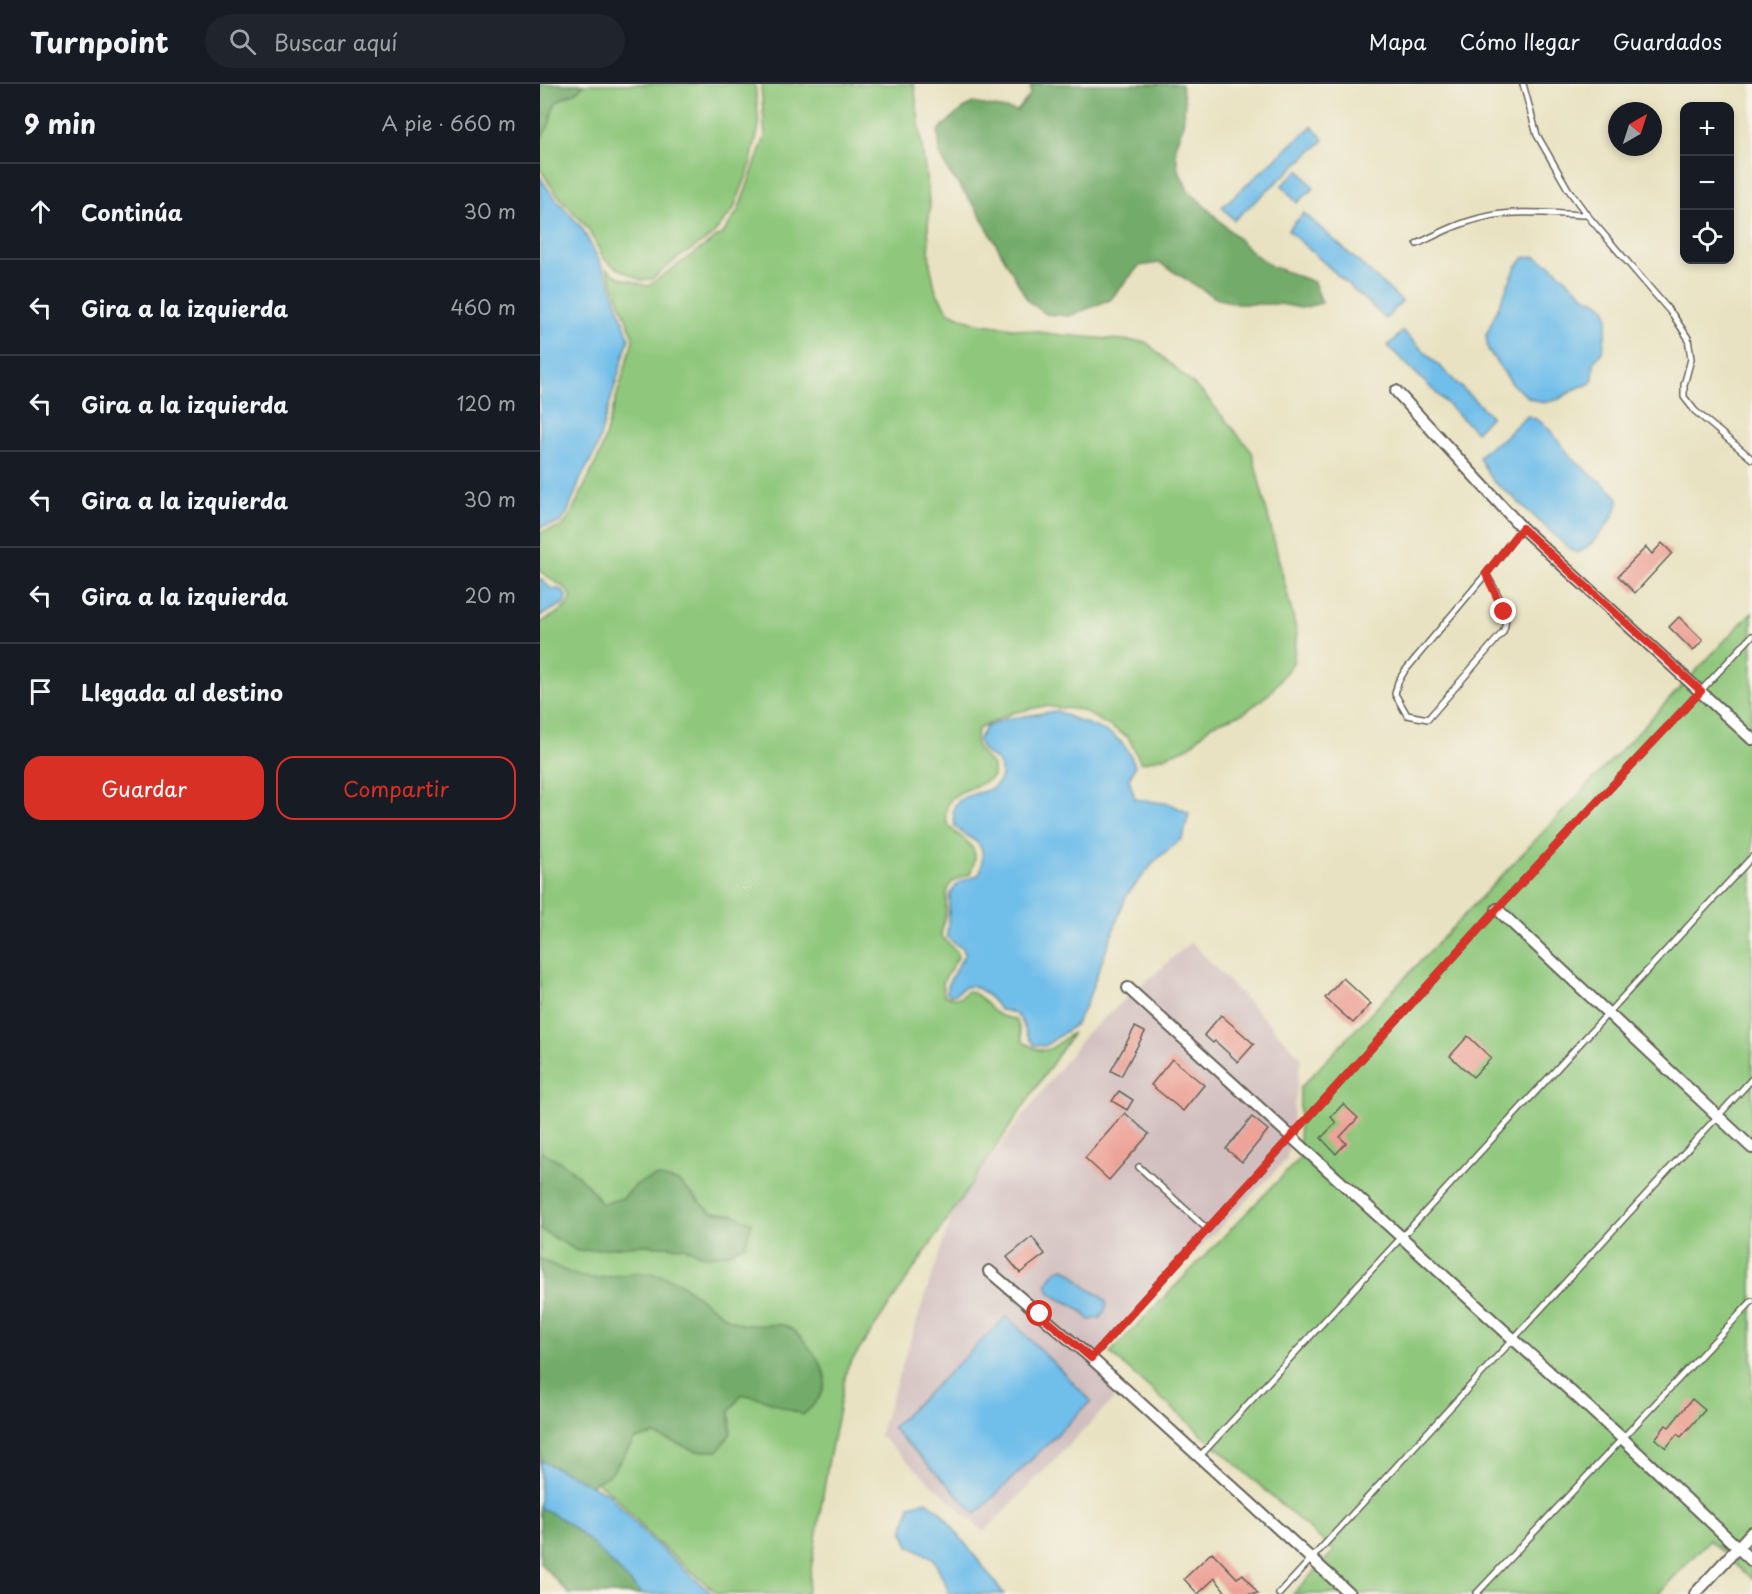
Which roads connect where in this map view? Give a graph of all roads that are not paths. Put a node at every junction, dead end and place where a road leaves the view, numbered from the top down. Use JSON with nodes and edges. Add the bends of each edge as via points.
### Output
{"nodes":[{"id":1,"x":1522,"y":84,"type":"edge"},
{"id":2,"x":1587,"y":215,"type":"junction"},
{"id":3,"x":1418,"y":244,"type":"dead end"},
{"id":4,"x":1396,"y":391,"type":"dead end"},
{"id":5,"x":1752,"y":459,"type":"edge"},
{"id":6,"x":1522,"y":528,"type":"junction"},
{"id":7,"x":1486,"y":574,"type":"junction"},
{"id":8,"x":1752,"y":636,"type":"edge"},
{"id":9,"x":1701,"y":691,"type":"junction"},
{"id":10,"x":1752,"y":739,"type":"edge"},
{"id":11,"x":1752,"y":857,"type":"edge"},
{"id":12,"x":1497,"y":909,"type":"junction"},
{"id":13,"x":1128,"y":988,"type":"dead end"},
{"id":14,"x":1608,"y":1013,"type":"junction"},
{"id":15,"x":1752,"y":1079,"type":"edge"},
{"id":16,"x":1718,"y":1116,"type":"junction"},
{"id":17,"x":1291,"y":1137,"type":"junction"},
{"id":18,"x":1752,"y":1148,"type":"edge"},
{"id":19,"x":1138,"y":1167,"type":"dead end"},
{"id":20,"x":1207,"y":1229,"type":"junction"},
{"id":21,"x":1401,"y":1237,"type":"junction"},
{"id":22,"x":990,"y":1271,"type":"dead end"},
{"id":23,"x":1752,"y":1301,"type":"edge"},
{"id":24,"x":1513,"y":1339,"type":"junction"},
{"id":25,"x":1091,"y":1358,"type":"junction"},
{"id":26,"x":1623,"y":1438,"type":"junction"},
{"id":27,"x":1199,"y":1457,"type":"junction"},
{"id":28,"x":1752,"y":1532,"type":"edge"},
{"id":29,"x":1738,"y":1547,"type":"junction"},
{"id":30,"x":1311,"y":1559,"type":"junction"},
{"id":31,"x":1752,"y":1561,"type":"edge"},
{"id":32,"x":1279,"y":1594,"type":"edge"},
{"id":33,"x":1350,"y":1594,"type":"edge"},
{"id":34,"x":1476,"y":1594,"type":"edge"},
{"id":35,"x":1695,"y":1594,"type":"edge"}],
"edges":[{"from":1,"to":2,"type":"lane","via":[[1537,135]]},
{"from":2,"to":3,"type":"lane","via":[[1517,213],[1483,217]]},
{"from":2,"to":5,"type":"lane","via":[[1673,315],[1688,338],[1691,359],[1684,397]]},
{"from":4,"to":6,"type":"street"},
{"from":6,"to":7,"type":"lane"},
{"from":6,"to":9,"type":"street"},
{"from":7,"to":7,"type":"lane","via":[[1398,682],[1395,694],[1407,715],[1428,719],[1503,632],[1507,624],[1504,612]]},
{"from":8,"to":9,"type":"lane"},
{"from":9,"to":10,"type":"street"},
{"from":9,"to":12,"type":"lane"},
{"from":11,"to":14,"type":"lane"},
{"from":12,"to":14,"type":"street"},
{"from":12,"to":17,"type":"lane"},
{"from":13,"to":17,"type":"street"},
{"from":14,"to":16,"type":"street"},
{"from":14,"to":21,"type":"lane"},
{"from":15,"to":16,"type":"lane"},
{"from":16,"to":18,"type":"street"},
{"from":16,"to":24,"type":"lane"},
{"from":17,"to":20,"type":"lane"},
{"from":17,"to":21,"type":"street"},
{"from":19,"to":20,"type":"lane"},
{"from":20,"to":25,"type":"lane"},
{"from":21,"to":24,"type":"street"},
{"from":21,"to":27,"type":"lane"},
{"from":22,"to":25,"type":"street"},
{"from":23,"to":26,"type":"lane"},
{"from":24,"to":26,"type":"street"},
{"from":24,"to":30,"type":"lane"},
{"from":25,"to":27,"type":"street"},
{"from":26,"to":29,"type":"street"},
{"from":26,"to":34,"type":"lane"},
{"from":27,"to":30,"type":"street"},
{"from":28,"to":29,"type":"street"},
{"from":29,"to":31,"type":"street"},
{"from":29,"to":35,"type":"street"},
{"from":30,"to":32,"type":"lane"},
{"from":30,"to":33,"type":"street"}]}
